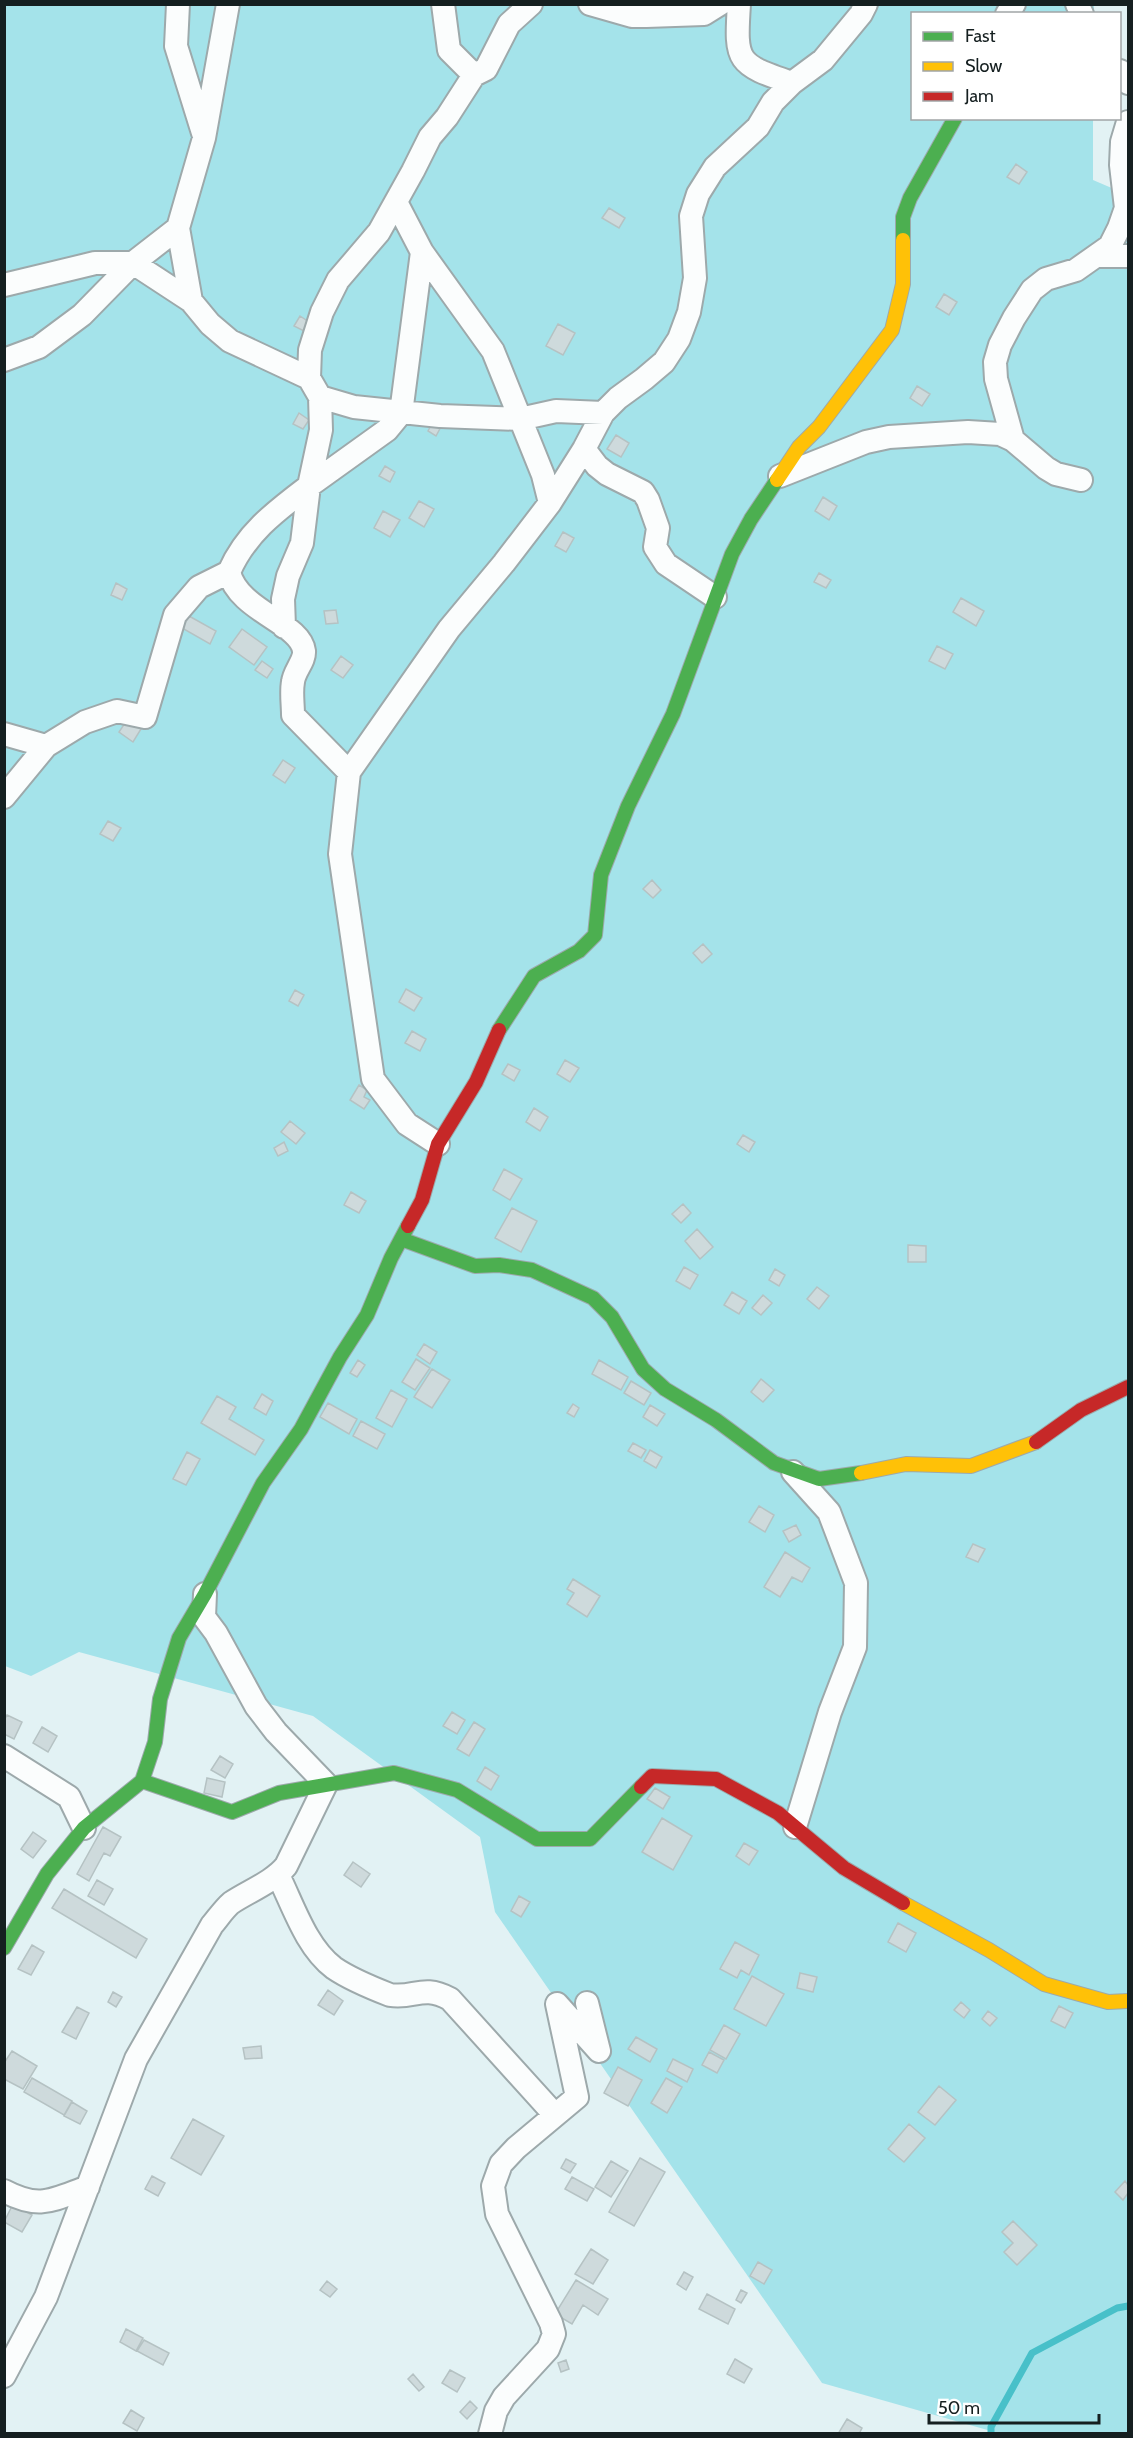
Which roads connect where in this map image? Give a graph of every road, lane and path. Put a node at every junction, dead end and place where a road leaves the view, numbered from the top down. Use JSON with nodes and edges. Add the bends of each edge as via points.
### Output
{"nodes":[{"id":1,"x":178,"y":4,"type":"edge"},
{"id":2,"x":228,"y":4,"type":"edge"},
{"id":3,"x":443,"y":4,"type":"edge"},
{"id":4,"x":531,"y":4,"type":"edge"},
{"id":5,"x":590,"y":4,"type":"edge"},
{"id":6,"x":720,"y":4,"type":"edge"},
{"id":7,"x":739,"y":4,"type":"edge"},
{"id":8,"x":866,"y":4,"type":"edge"},
{"id":9,"x":474,"y":75,"type":"junction"},
{"id":10,"x":792,"y":83,"type":"junction"},
{"id":11,"x":954,"y":120,"type":"edge"},
{"id":12,"x":1128,"y":122,"type":"edge"},
{"id":13,"x":204,"y":138,"type":"junction"},
{"id":14,"x":396,"y":202,"type":"junction"},
{"id":15,"x":178,"y":228,"type":"junction"},
{"id":16,"x":422,"y":252,"type":"junction"},
{"id":17,"x":1097,"y":256,"type":"junction"},
{"id":18,"x":1128,"y":256,"type":"edge"},
{"id":19,"x":133,"y":263,"type":"junction"},
{"id":20,"x":4,"y":285,"type":"edge"},
{"id":21,"x":191,"y":301,"type":"junction"},
{"id":22,"x":4,"y":360,"type":"edge"},
{"id":23,"x":315,"y":388,"type":"junction"},
{"id":24,"x":401,"y":413,"type":"junction"},
{"id":25,"x":603,"y":413,"type":"junction"},
{"id":26,"x":520,"y":419,"type":"junction"},
{"id":27,"x":1013,"y":440,"type":"junction"},
{"id":28,"x":584,"y":449,"type":"junction"},
{"id":29,"x":780,"y":476,"type":"junction"},
{"id":30,"x":1081,"y":480,"type":"dead end"},
{"id":31,"x":309,"y":486,"type":"junction"},
{"id":32,"x":550,"y":503,"type":"junction"},
{"id":33,"x":230,"y":572,"type":"junction"},
{"id":34,"x":715,"y":597,"type":"junction"},
{"id":35,"x":284,"y":627,"type":"junction"},
{"id":36,"x":4,"y":734,"type":"edge"},
{"id":37,"x":46,"y":746,"type":"junction"},
{"id":38,"x":349,"y":772,"type":"junction"},
{"id":39,"x":4,"y":797,"type":"edge"},
{"id":40,"x":438,"y":1144,"type":"junction"},
{"id":41,"x":401,"y":1239,"type":"junction"},
{"id":42,"x":1128,"y":1388,"type":"edge"},
{"id":43,"x":790,"y":1469,"type":"junction"},
{"id":44,"x":205,"y":1594,"type":"junction"},
{"id":45,"x":4,"y":1756,"type":"edge"},
{"id":46,"x":142,"y":1781,"type":"junction"},
{"id":47,"x":326,"y":1784,"type":"junction"},
{"id":48,"x":795,"y":1827,"type":"junction"},
{"id":49,"x":84,"y":1828,"type":"junction"},
{"id":50,"x":47,"y":1874,"type":"junction"},
{"id":51,"x":278,"y":1875,"type":"junction"},
{"id":52,"x":4,"y":1948,"type":"edge"},
{"id":53,"x":4,"y":1956,"type":"edge"},
{"id":54,"x":1128,"y":2001,"type":"edge"},
{"id":55,"x":587,"y":2003,"type":"dead end"},
{"id":56,"x":555,"y":2115,"type":"junction"},
{"id":57,"x":88,"y":2187,"type":"junction"},
{"id":58,"x":4,"y":2191,"type":"edge"},
{"id":59,"x":4,"y":2376,"type":"edge"},
{"id":60,"x":490,"y":2433,"type":"edge"}],
"edges":[{"from":1,"to":13,"type":"street","via":[[176,46]]},
{"from":2,"to":13,"type":"street"},
{"from":3,"to":9,"type":"street","via":[[449,50]]},
{"from":4,"to":9,"type":"street","via":[[509,24],[486,69]]},
{"from":5,"to":6,"type":"street","via":[[632,16],[704,14]]},
{"from":7,"to":10,"type":"street","via":[[737,38],[742,57],[753,69]]},
{"from":8,"to":10,"type":"street","via":[[823,60]]},
{"from":9,"to":14,"type":"street","via":[[430,136]]},
{"from":10,"to":25,"type":"street","via":[[773,102],[758,128],[715,167],[698,194],[691,216],[694,278],[689,312],[679,339],[664,362]]},
{"from":11,"to":29,"type":"street","via":[[903,217],[903,284],[892,330]]},
{"from":12,"to":17,"type":"street","via":[[1121,165],[1126,208],[1110,246]]},
{"from":13,"to":15,"type":"street"},
{"from":14,"to":16,"type":"street"},
{"from":14,"to":23,"type":"street","via":[[379,232],[338,280],[322,312],[310,350]]},
{"from":15,"to":19,"type":"street"},
{"from":15,"to":21,"type":"street"},
{"from":16,"to":24,"type":"street"},
{"from":16,"to":26,"type":"street","via":[[493,351]]},
{"from":17,"to":18,"type":"street"},
{"from":17,"to":27,"type":"street","via":[[1076,270],[1046,279],[1032,290],[1000,345],[996,379]]},
{"from":19,"to":20,"type":"street","via":[[95,263]]},
{"from":19,"to":21,"type":"street"},
{"from":19,"to":22,"type":"street","via":[[73,322],[39,347]]},
{"from":21,"to":23,"type":"street","via":[[230,341]]},
{"from":23,"to":24,"type":"street","via":[[354,407]]},
{"from":23,"to":31,"type":"street","via":[[321,430]]},
{"from":24,"to":26,"type":"street"},
{"from":24,"to":31,"type":"street","via":[[387,430]]},
{"from":25,"to":26,"type":"street","via":[[556,411]]},
{"from":25,"to":28,"type":"street"},
{"from":26,"to":32,"type":"street"},
{"from":27,"to":29,"type":"street","via":[[986,433],[889,437],[856,445]]},
{"from":27,"to":30,"type":"street","via":[[1056,474]]},
{"from":28,"to":32,"type":"street"},
{"from":28,"to":34,"type":"street","via":[[597,466],[643,492],[658,528],[655,547],[666,564]]},
{"from":29,"to":34,"type":"street","via":[[732,554]]},
{"from":31,"to":33,"type":"street","via":[[260,524],[236,556]]},
{"from":31,"to":35,"type":"street","via":[[302,543],[283,599]]},
{"from":32,"to":38,"type":"street","via":[[448,629]]},
{"from":33,"to":35,"type":"street","via":[[237,591]]},
{"from":33,"to":37,"type":"street","via":[[199,587],[175,615],[145,717],[117,711],[85,722]]},
{"from":34,"to":40,"type":"street","via":[[673,714],[628,806],[601,875],[595,935],[579,951],[534,976],[497,1034],[476,1082]]},
{"from":35,"to":38,"type":"street","via":[[304,648],[293,680],[293,714]]},
{"from":36,"to":37,"type":"street"},
{"from":37,"to":39,"type":"street"},
{"from":38,"to":40,"type":"street","via":[[340,854],[373,1079],[407,1124]]},
{"from":40,"to":41,"type":"street","via":[[422,1200]]},
{"from":41,"to":43,"type":"street","via":[[475,1266],[532,1270],[593,1298],[612,1317],[642,1369],[665,1389],[774,1463]]},
{"from":41,"to":44,"type":"street","via":[[367,1316],[301,1429],[263,1483]]},
{"from":42,"to":43,"type":"street","via":[[1081,1410],[1038,1441],[971,1466],[906,1464],[819,1479]]},
{"from":43,"to":48,"type":"street","via":[[829,1512],[856,1583],[855,1647],[830,1712]]},
{"from":44,"to":46,"type":"street","via":[[179,1638],[160,1699],[155,1742]]},
{"from":44,"to":47,"type":"street","via":[[204,1617],[256,1706]]},
{"from":45,"to":49,"type":"street","via":[[69,1797]]},
{"from":46,"to":47,"type":"street","via":[[232,1812],[279,1793]]},
{"from":46,"to":49,"type":"street"},
{"from":47,"to":48,"type":"street","via":[[394,1773],[457,1790],[537,1839],[590,1839],[652,1776],[716,1779],[778,1813]]},
{"from":47,"to":51,"type":"street"},
{"from":48,"to":54,"type":"street","via":[[864,1881],[1044,1984],[1108,2002]]},
{"from":49,"to":50,"type":"street"},
{"from":50,"to":52,"type":"street"},
{"from":50,"to":53,"type":"street"},
{"from":51,"to":56,"type":"street","via":[[307,1933],[334,1968],[390,1995],[430,1991],[450,1998]]},
{"from":51,"to":57,"type":"street","via":[[229,1905],[212,1925],[136,2059]]},
{"from":55,"to":56,"type":"street","via":[[599,2051],[557,2004],[577,2097]]},
{"from":56,"to":60,"type":"street","via":[[501,2164],[493,2187],[497,2214],[554,2334],[548,2349],[504,2397]]},
{"from":57,"to":58,"type":"street","via":[[37,2202],[24,2201]]},
{"from":57,"to":59,"type":"street","via":[[46,2297]]}]}
